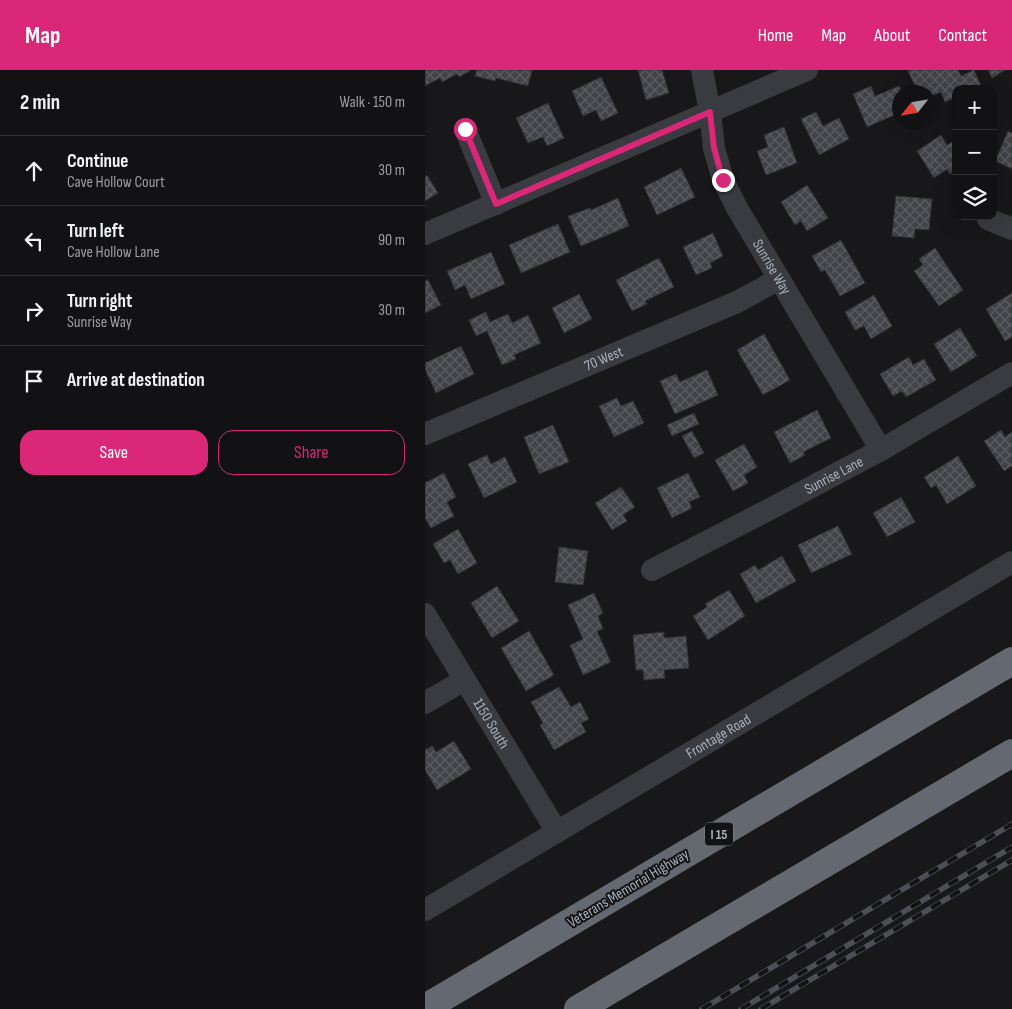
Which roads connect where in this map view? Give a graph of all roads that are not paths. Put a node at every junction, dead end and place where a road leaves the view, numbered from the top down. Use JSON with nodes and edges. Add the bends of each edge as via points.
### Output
{"nodes":[{"id":1,"x":702,"y":70,"type":"edge"},
{"id":2,"x":807,"y":70,"type":"edge"},
{"id":3,"x":710,"y":112,"type":"junction"},
{"id":4,"x":465,"y":129,"type":"dead end"},
{"id":5,"x":496,"y":204,"type":"junction"},
{"id":6,"x":990,"y":220,"type":"edge"},
{"id":7,"x":1012,"y":229,"type":"edge"},
{"id":8,"x":425,"y":234,"type":"edge"},
{"id":9,"x":779,"y":279,"type":"junction"},
{"id":10,"x":1012,"y":373,"type":"edge"},
{"id":11,"x":425,"y":434,"type":"edge"},
{"id":12,"x":881,"y":450,"type":"junction"},
{"id":13,"x":1012,"y":562,"type":"edge"},
{"id":14,"x":652,"y":570,"type":"dead end"},
{"id":15,"x":425,"y":614,"type":"edge"},
{"id":16,"x":1012,"y":661,"type":"edge"},
{"id":17,"x":464,"y":680,"type":"junction"},
{"id":18,"x":425,"y":703,"type":"edge"},
{"id":19,"x":1012,"y":753,"type":"edge"},
{"id":20,"x":557,"y":832,"type":"junction"},
{"id":21,"x":425,"y":910,"type":"edge"},
{"id":22,"x":425,"y":1008,"type":"edge"},
{"id":23,"x":578,"y":1009,"type":"edge"}],
"edges":[{"from":1,"to":3,"type":"street","name":"Sunrise Way"},
{"from":2,"to":3,"type":"street"},
{"from":3,"to":5,"type":"street"},
{"from":3,"to":9,"type":"street","name":"Sunrise Way","via":[[714,148],[723,180]]},
{"from":4,"to":5,"type":"street"},
{"from":5,"to":8,"type":"street"},
{"from":6,"to":7,"type":"street"},
{"from":9,"to":11,"type":"street","name":"70 West","via":[[737,302]]},
{"from":9,"to":12,"type":"street","name":"Sunrise Way"},
{"from":10,"to":12,"type":"street","name":"Sunrise Lane"},
{"from":12,"to":14,"type":"street","name":"Sunrise Lane"},
{"from":13,"to":20,"type":"street","name":"Frontage Road"},
{"from":15,"to":17,"type":"street","name":"1150 South"},
{"from":16,"to":22,"type":"highway","name":"Veterans Memorial Highway","number":"I 15"},
{"from":17,"to":18,"type":"street"},
{"from":17,"to":20,"type":"street","name":"1150 South"},
{"from":19,"to":23,"type":"highway"},
{"from":20,"to":21,"type":"street","name":"Frontage Road"}]}
